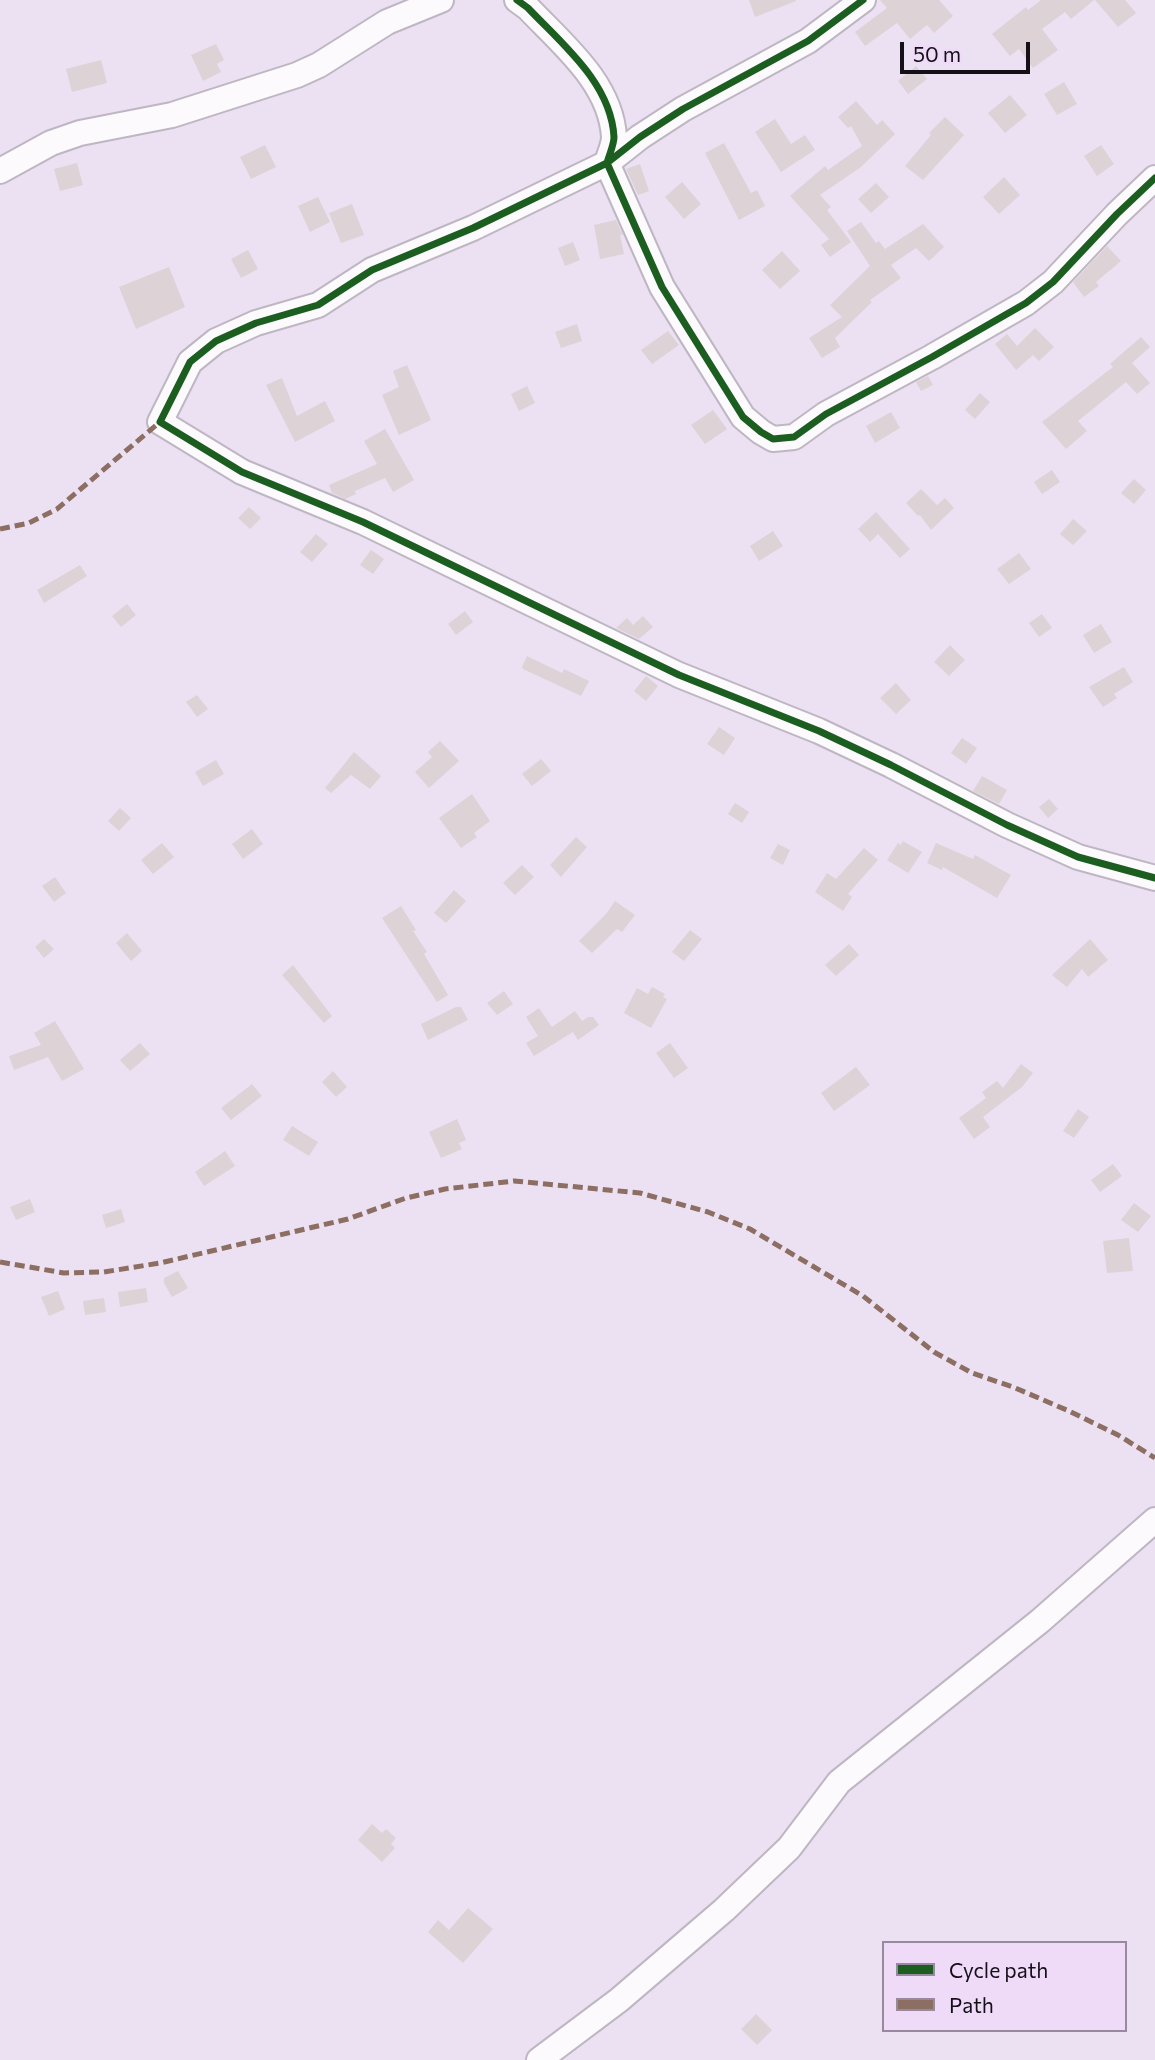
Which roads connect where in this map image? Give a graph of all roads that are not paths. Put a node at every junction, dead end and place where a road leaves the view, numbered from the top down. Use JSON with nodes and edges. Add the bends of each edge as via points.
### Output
{"nodes":[{"id":1,"x":440,"y":0,"type":"edge"},
{"id":2,"x":517,"y":0,"type":"edge"},
{"id":3,"x":863,"y":0,"type":"edge"},
{"id":4,"x":607,"y":163,"type":"junction"},
{"id":5,"x":0,"y":171,"type":"edge"},
{"id":6,"x":1155,"y":178,"type":"edge"},
{"id":7,"x":1155,"y":878,"type":"edge"},
{"id":8,"x":1155,"y":1520,"type":"edge"},
{"id":9,"x":540,"y":2060,"type":"edge"}],
"edges":[{"from":1,"to":5,"type":"street","via":[[387,22],[297,75],[172,115],[80,133]]},
{"from":2,"to":4,"type":"street","via":[[592,77],[605,101],[614,139]]},
{"from":3,"to":4,"type":"street","via":[[807,41],[682,109]]},
{"from":4,"to":6,"type":"street","via":[[662,287],[743,417],[774,439],[794,437],[1027,303]]},
{"from":4,"to":7,"type":"street","via":[[473,228],[372,270],[318,305],[256,323],[216,341],[190,362],[160,422],[242,472],[363,522],[679,675],[819,731],[1078,857]]},
{"from":8,"to":9,"type":"street","via":[[1040,1621],[839,1782],[789,1848],[724,1910],[620,2000]]}]}
